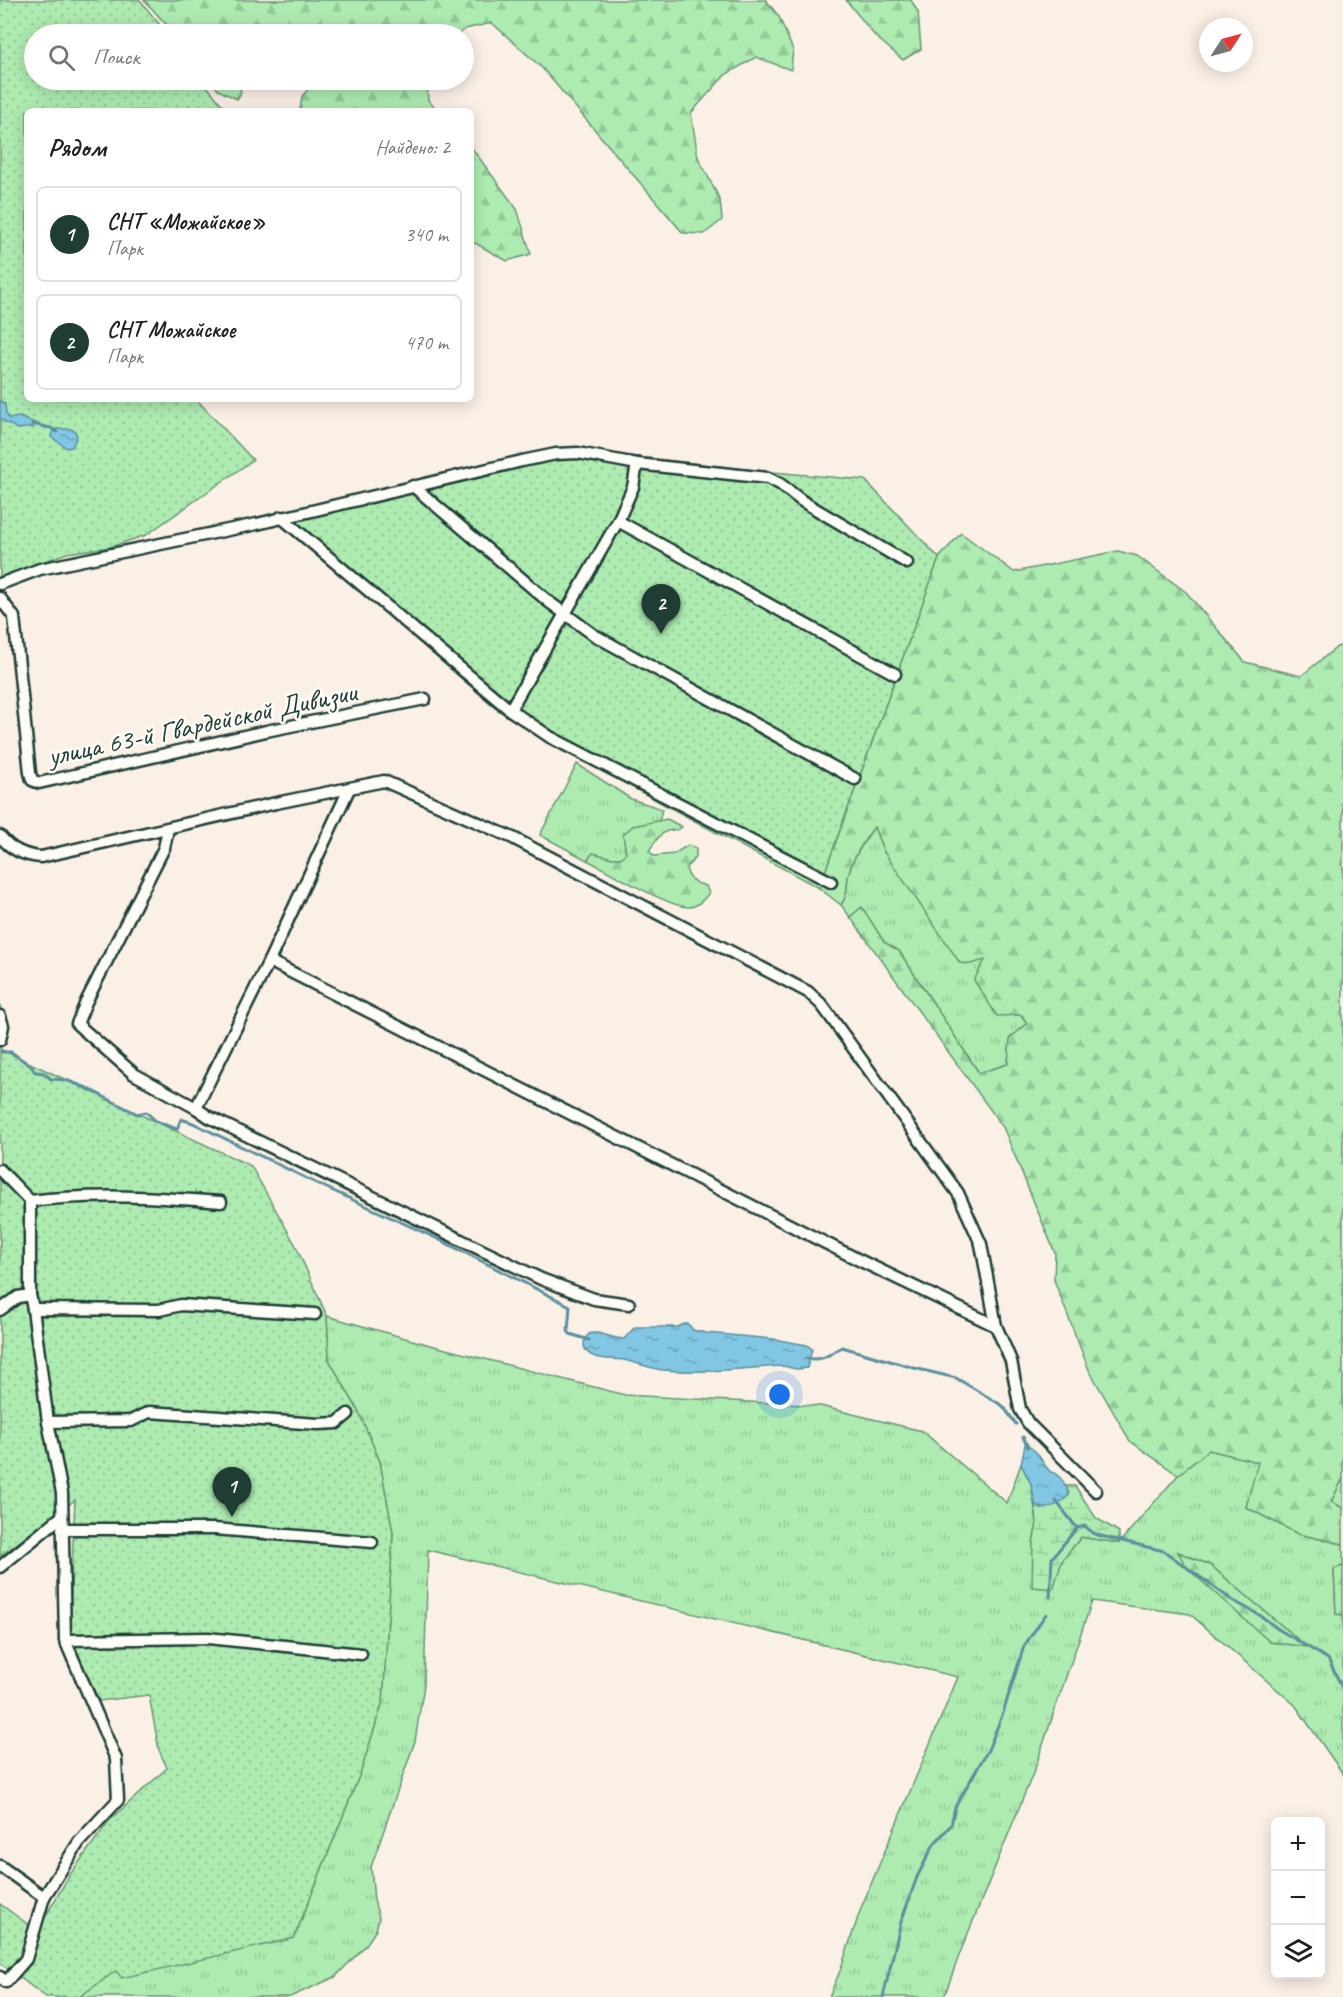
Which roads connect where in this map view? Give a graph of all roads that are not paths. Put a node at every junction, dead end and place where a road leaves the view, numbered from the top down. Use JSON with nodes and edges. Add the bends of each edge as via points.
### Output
{"nodes":[{"id":1,"x":637,"y":464,"type":"junction"},
{"id":2,"x":413,"y":486,"type":"junction"},
{"id":3,"x":280,"y":517,"type":"junction"},
{"id":4,"x":618,"y":521,"type":"junction"},
{"id":5,"x":907,"y":563,"type":"dead end"},
{"id":6,"x":0,"y":584,"type":"edge"},
{"id":7,"x":0,"y":598,"type":"edge"},
{"id":8,"x":564,"y":614,"type":"junction"},
{"id":9,"x":895,"y":674,"type":"dead end"},
{"id":10,"x":425,"y":699,"type":"dead end"},
{"id":11,"x":510,"y":710,"type":"junction"},
{"id":12,"x":855,"y":779,"type":"dead end"},
{"id":13,"x":349,"y":789,"type":"junction"},
{"id":14,"x":168,"y":829,"type":"junction"},
{"id":15,"x":0,"y":836,"type":"edge"},
{"id":16,"x":831,"y":882,"type":"dead end"},
{"id":17,"x":269,"y":961,"type":"junction"},
{"id":18,"x":0,"y":1016,"type":"edge"},
{"id":19,"x":0,"y":1040,"type":"edge"},
{"id":20,"x":196,"y":1108,"type":"junction"},
{"id":21,"x":1,"y":1174,"type":"edge"},
{"id":22,"x":30,"y":1201,"type":"junction"},
{"id":23,"x":221,"y":1202,"type":"dead end"},
{"id":24,"x":30,"y":1295,"type":"junction"},
{"id":25,"x":629,"y":1304,"type":"dead end"},
{"id":26,"x":33,"y":1309,"type":"junction"},
{"id":27,"x":0,"y":1310,"type":"edge"},
{"id":28,"x":315,"y":1314,"type":"dead end"},
{"id":29,"x":996,"y":1326,"type":"junction"},
{"id":30,"x":348,"y":1414,"type":"dead end"},
{"id":31,"x":48,"y":1422,"type":"junction"},
{"id":32,"x":1096,"y":1491,"type":"dead end"},
{"id":33,"x":61,"y":1517,"type":"junction"},
{"id":34,"x":62,"y":1529,"type":"junction"},
{"id":35,"x":372,"y":1542,"type":"dead end"},
{"id":36,"x":0,"y":1568,"type":"edge"},
{"id":37,"x":65,"y":1640,"type":"junction"},
{"id":38,"x":361,"y":1654,"type":"dead end"},
{"id":39,"x":0,"y":1866,"type":"edge"},
{"id":40,"x":44,"y":1896,"type":"junction"},
{"id":41,"x":0,"y":1977,"type":"edge"}],
"edges":[{"from":1,"to":2,"type":"street","via":[[578,453],[556,454]]},
{"from":1,"to":4,"type":"street","via":[[633,487]]},
{"from":1,"to":5,"type":"street","via":[[768,478]]},
{"from":2,"to":3,"type":"street"},
{"from":2,"to":8,"type":"street"},
{"from":3,"to":6,"type":"street","via":[[40,569]]},
{"from":3,"to":11,"type":"street"},
{"from":4,"to":8,"type":"street"},
{"from":4,"to":9,"type":"street"},
{"from":7,"to":10,"type":"street","name":"улица 63-й Гвардейской Дивизии","via":[[14,616],[30,773],[32,780],[39,783]]},
{"from":8,"to":11,"type":"street"},
{"from":8,"to":12,"type":"street","via":[[594,635]]},
{"from":11,"to":16,"type":"street","via":[[550,737]]},
{"from":13,"to":14,"type":"street"},
{"from":13,"to":17,"type":"street"},
{"from":13,"to":29,"type":"street","via":[[384,781],[513,838],[808,992],[822,1005],[958,1193],[981,1245]]},
{"from":14,"to":15,"type":"street","via":[[41,857],[27,856],[7,846]]},
{"from":14,"to":20,"type":"street","via":[[164,848],[77,1024],[134,1074]]},
{"from":17,"to":20,"type":"street"},
{"from":17,"to":29,"type":"street"},
{"from":18,"to":19,"type":"street"},
{"from":20,"to":25,"type":"street","via":[[541,1279],[594,1299]]},
{"from":21,"to":22,"type":"street"},
{"from":22,"to":23,"type":"street","via":[[121,1196]]},
{"from":22,"to":24,"type":"street"},
{"from":24,"to":26,"type":"street"},
{"from":24,"to":27,"type":"street","via":[[18,1297]]},
{"from":26,"to":28,"type":"street","via":[[159,1310],[181,1305]]},
{"from":26,"to":31,"type":"street"},
{"from":29,"to":32,"type":"street","via":[[1011,1361],[1020,1409]]},
{"from":30,"to":31,"type":"street","via":[[337,1423],[318,1425],[149,1412],[131,1420]]},
{"from":31,"to":33,"type":"street","via":[[62,1493]]},
{"from":33,"to":34,"type":"street"},
{"from":33,"to":36,"type":"street"},
{"from":34,"to":35,"type":"street","via":[[214,1529]]},
{"from":34,"to":37,"type":"street"},
{"from":37,"to":38,"type":"street","via":[[208,1638]]},
{"from":37,"to":40,"type":"street","via":[[116,1759],[118,1800],[79,1842]]},
{"from":39,"to":40,"type":"street"},
{"from":40,"to":41,"type":"street","via":[[26,1959],[6,1982]]}]}
